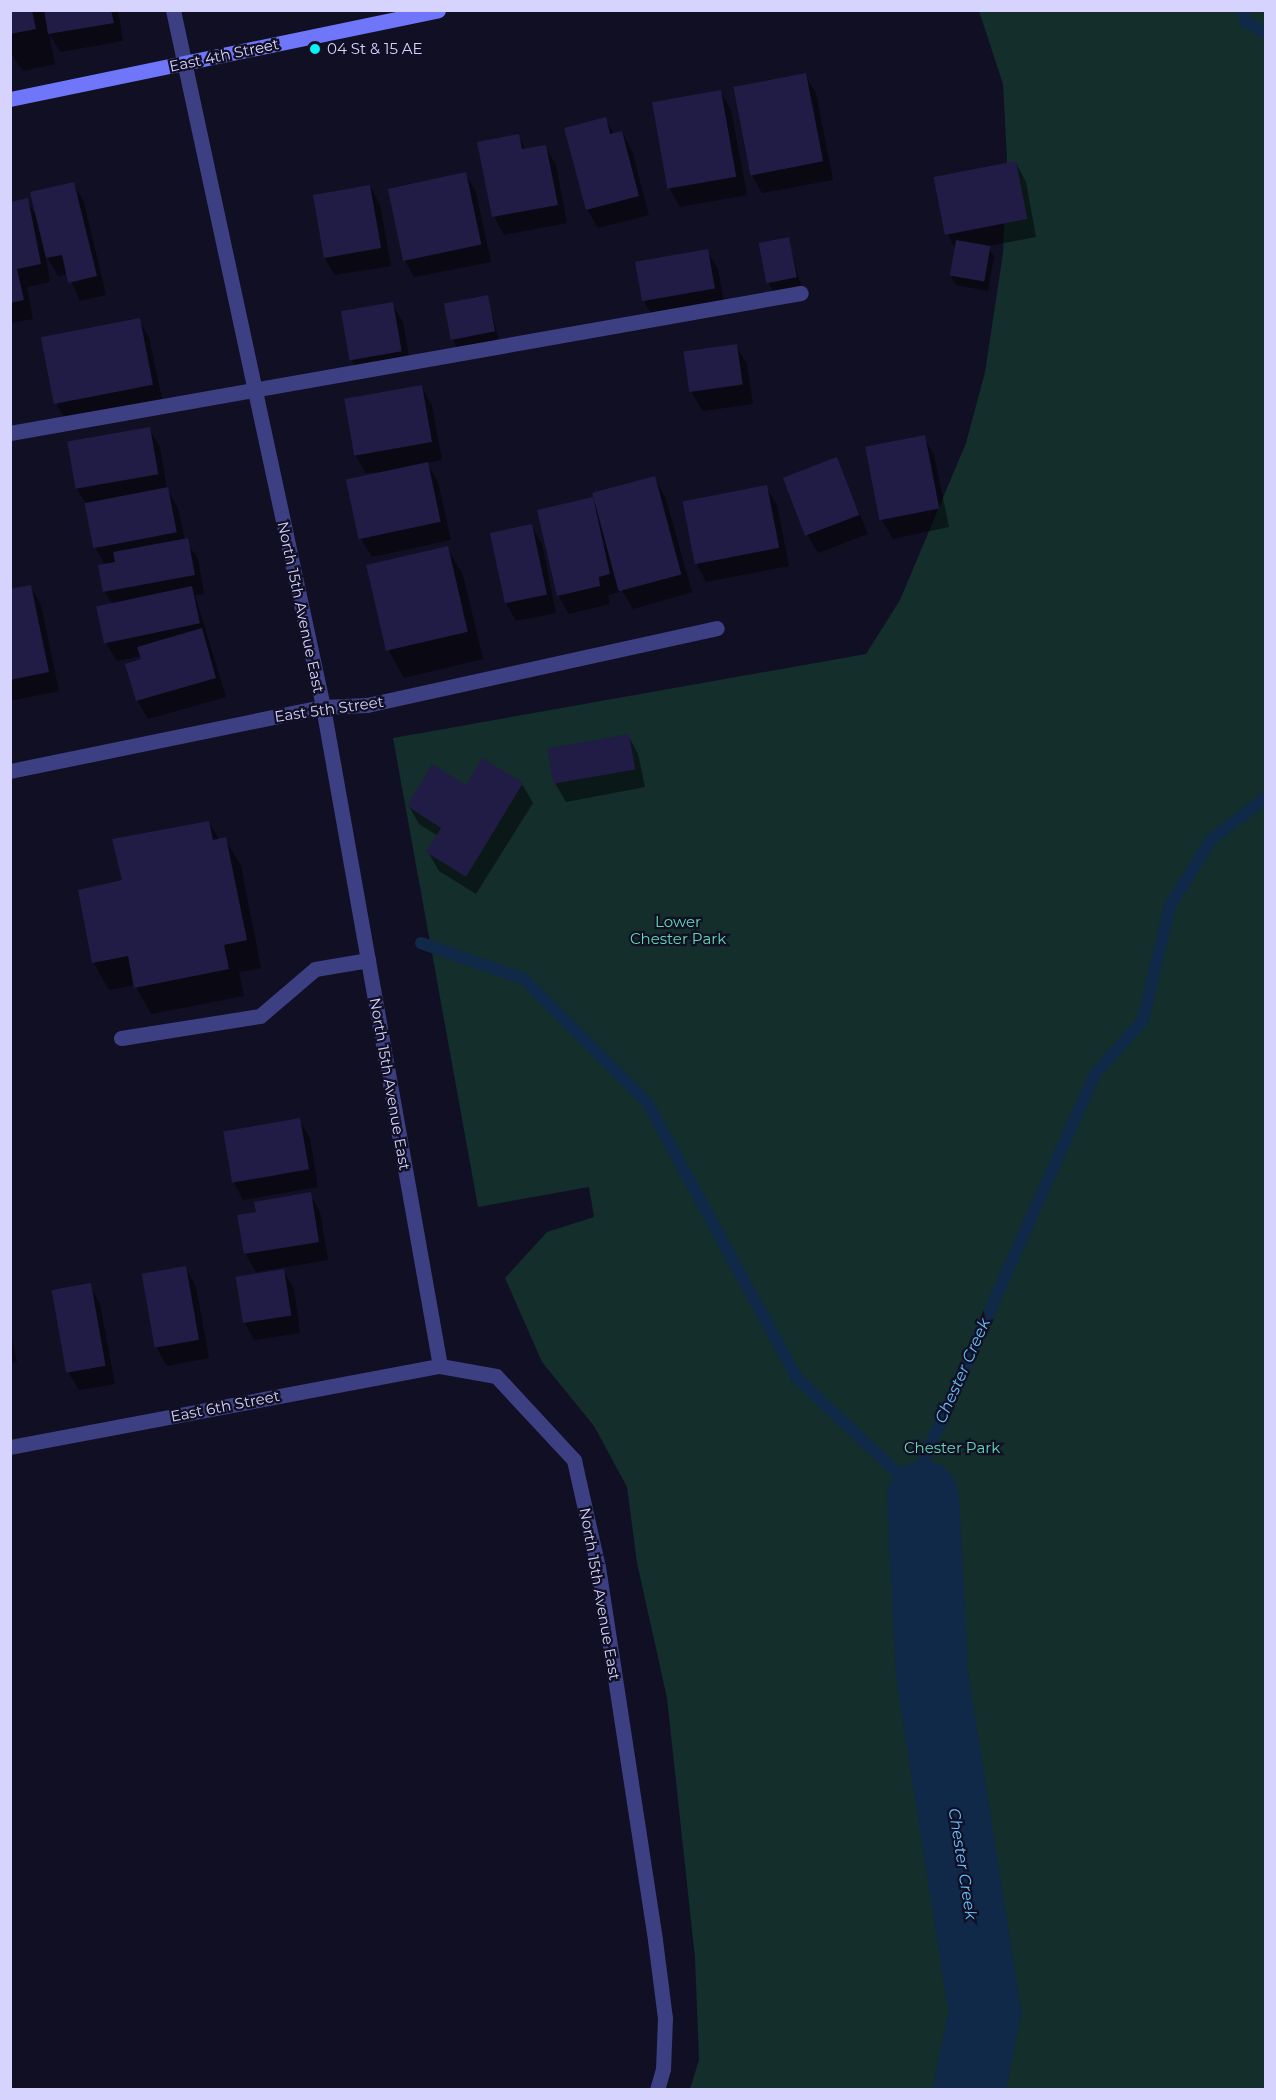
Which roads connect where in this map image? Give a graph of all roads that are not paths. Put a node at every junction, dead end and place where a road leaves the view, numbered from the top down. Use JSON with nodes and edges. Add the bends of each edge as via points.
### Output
{"nodes":[{"id":1,"x":173,"y":10,"type":"edge"},
{"id":2,"x":438,"y":10,"type":"edge"},
{"id":3,"x":182,"y":63,"type":"junction"},
{"id":4,"x":10,"y":99,"type":"edge"},
{"id":5,"x":801,"y":293,"type":"dead end"},
{"id":6,"x":253,"y":388,"type":"junction"},
{"id":7,"x":10,"y":433,"type":"edge"},
{"id":8,"x":717,"y":628,"type":"dead end"},
{"id":9,"x":322,"y":706,"type":"junction"},
{"id":10,"x":10,"y":771,"type":"edge"},
{"id":11,"x":368,"y":960,"type":"junction"},
{"id":12,"x":121,"y":1038,"type":"dead end"},
{"id":13,"x":440,"y":1366,"type":"junction"},
{"id":14,"x":10,"y":1447,"type":"edge"},
{"id":15,"x":657,"y":2090,"type":"edge"}],
"edges":[{"from":1,"to":3,"type":"street","name":"North 15th Avenue East"},
{"from":2,"to":3,"type":"main road","name":"East 4th Street"},
{"from":3,"to":4,"type":"main road","name":"East 4th Street"},
{"from":3,"to":6,"type":"street","name":"North 15th Avenue East"},
{"from":5,"to":6,"type":"street"},
{"from":6,"to":7,"type":"street"},
{"from":6,"to":9,"type":"street","name":"North 15th Avenue East"},
{"from":8,"to":9,"type":"street","name":"East 5th Street","via":[[367,705]]},
{"from":9,"to":10,"type":"street","name":"East 5th Street"},
{"from":9,"to":11,"type":"street","name":"North 15th Avenue East"},
{"from":11,"to":12,"type":"street","via":[[315,969],[260,1016]]},
{"from":11,"to":13,"type":"street","name":"North 15th Avenue East"},
{"from":13,"to":14,"type":"street","name":"East 6th Street"},
{"from":13,"to":15,"type":"street","name":"North 15th Avenue East","via":[[496,1376],[574,1460],[598,1566],[657,1951],[665,2018],[663,2069]]}]}
